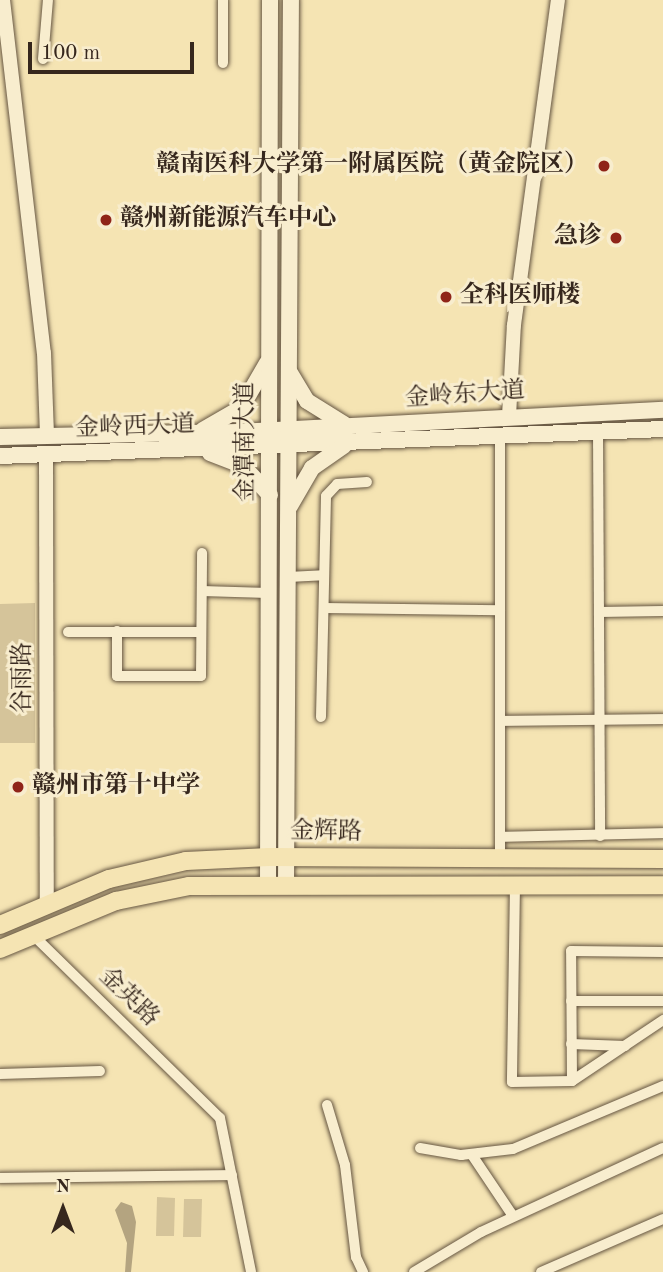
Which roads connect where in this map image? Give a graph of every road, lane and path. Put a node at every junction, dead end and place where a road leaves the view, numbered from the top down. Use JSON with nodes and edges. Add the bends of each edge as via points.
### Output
{"nodes":[{"id":1,"x":3,"y":0,"type":"edge"},
{"id":2,"x":48,"y":0,"type":"edge"},
{"id":3,"x":223,"y":0,"type":"edge"},
{"id":4,"x":270,"y":0,"type":"edge"},
{"id":5,"x":291,"y":0,"type":"edge"},
{"id":6,"x":558,"y":0,"type":"edge"},
{"id":7,"x":43,"y":59,"type":"dead end"},
{"id":8,"x":223,"y":63,"type":"dead end"},
{"id":9,"x":270,"y":354,"type":"junction"},
{"id":10,"x":287,"y":355,"type":"junction"},
{"id":11,"x":663,"y":410,"type":"edge"},
{"id":12,"x":509,"y":416,"type":"junction"},
{"id":13,"x":437,"y":422,"type":"junction"},
{"id":14,"x":353,"y":427,"type":"junction"},
{"id":15,"x":663,"y":429,"type":"edge"},
{"id":16,"x":279,"y":430,"type":"junction"},
{"id":17,"x":598,"y":430,"type":"junction"},
{"id":18,"x":191,"y":433,"type":"junction"},
{"id":19,"x":47,"y":435,"type":"junction"},
{"id":20,"x":500,"y":436,"type":"junction"},
{"id":21,"x":0,"y":437,"type":"edge"},
{"id":22,"x":438,"y":440,"type":"junction"},
{"id":23,"x":348,"y":444,"type":"junction"},
{"id":24,"x":279,"y":447,"type":"junction"},
{"id":25,"x":198,"y":449,"type":"junction"},
{"id":26,"x":46,"y":454,"type":"junction"},
{"id":27,"x":0,"y":456,"type":"edge"},
{"id":28,"x":367,"y":482,"type":"dead end"},
{"id":29,"x":270,"y":495,"type":"junction"},
{"id":30,"x":288,"y":515,"type":"junction"},
{"id":31,"x":202,"y":553,"type":"dead end"},
{"id":32,"x":323,"y":575,"type":"junction"},
{"id":33,"x":288,"y":577,"type":"junction"},
{"id":34,"x":202,"y":591,"type":"junction"},
{"id":35,"x":268,"y":593,"type":"junction"},
{"id":36,"x":324,"y":608,"type":"junction"},
{"id":37,"x":500,"y":610,"type":"junction"},
{"id":38,"x":663,"y":611,"type":"edge"},
{"id":39,"x":599,"y":612,"type":"junction"},
{"id":40,"x":117,"y":631,"type":"junction"},
{"id":41,"x":68,"y":632,"type":"dead end"},
{"id":42,"x":201,"y":632,"type":"junction"},
{"id":43,"x":321,"y":717,"type":"dead end"},
{"id":44,"x":600,"y":719,"type":"junction"},
{"id":45,"x":663,"y":719,"type":"edge"},
{"id":46,"x":500,"y":721,"type":"junction"},
{"id":47,"x":663,"y":833,"type":"edge"},
{"id":48,"x":600,"y":836,"type":"junction"},
{"id":49,"x":500,"y":837,"type":"junction"},
{"id":50,"x":278,"y":857,"type":"junction"},
{"id":51,"x":500,"y":859,"type":"junction"},
{"id":52,"x":663,"y":859,"type":"edge"},
{"id":53,"x":277,"y":885,"type":"junction"},
{"id":54,"x":516,"y":885,"type":"junction"},
{"id":55,"x":663,"y":885,"type":"edge"},
{"id":56,"x":47,"y":902,"type":"junction"},
{"id":57,"x":0,"y":925,"type":"edge"},
{"id":58,"x":32,"y":934,"type":"junction"},
{"id":59,"x":0,"y":949,"type":"edge"},
{"id":60,"x":663,"y":952,"type":"edge"},
{"id":61,"x":663,"y":1001,"type":"edge"},
{"id":62,"x":571,"y":1002,"type":"junction"},
{"id":63,"x":663,"y":1020,"type":"edge"},
{"id":64,"x":571,"y":1044,"type":"junction"},
{"id":65,"x":625,"y":1046,"type":"junction"},
{"id":66,"x":100,"y":1072,"type":"dead end"},
{"id":67,"x":0,"y":1074,"type":"edge"},
{"id":68,"x":572,"y":1081,"type":"junction"},
{"id":69,"x":663,"y":1086,"type":"edge"},
{"id":70,"x":327,"y":1105,"type":"dead end"},
{"id":71,"x":420,"y":1148,"type":"dead end"},
{"id":72,"x":663,"y":1148,"type":"edge"},
{"id":73,"x":472,"y":1155,"type":"junction"},
{"id":74,"x":232,"y":1175,"type":"junction"},
{"id":75,"x":0,"y":1178,"type":"edge"},
{"id":76,"x":513,"y":1216,"type":"junction"},
{"id":77,"x":663,"y":1219,"type":"edge"},
{"id":78,"x":251,"y":1272,"type":"edge"},
{"id":79,"x":363,"y":1272,"type":"edge"},
{"id":80,"x":414,"y":1272,"type":"edge"},
{"id":81,"x":541,"y":1272,"type":"edge"}],
"edges":[{"from":1,"to":19,"type":"street","via":[[44,353]]},
{"from":2,"to":7,"type":"street"},
{"from":3,"to":8,"type":"street"},
{"from":4,"to":9,"type":"main road","name":"金潭南大道"},
{"from":5,"to":10,"type":"main road","name":"金潭南大道"},
{"from":6,"to":12,"type":"street","via":[[514,325]]},
{"from":9,"to":16,"type":"main road","name":"金潭南大道"},
{"from":9,"to":18,"type":"main road","via":[[262,378],[241,408],[223,422]]},
{"from":10,"to":14,"type":"main road","via":[[290,376],[307,401],[333,420]]},
{"from":10,"to":16,"type":"main road","name":"金潭南大道"},
{"from":11,"to":12,"type":"main road","name":"金岭东大道"},
{"from":12,"to":13,"type":"main road","name":"金岭东大道"},
{"from":13,"to":14,"type":"main road","name":"金岭东大道"},
{"from":13,"to":22,"type":"main road"},
{"from":14,"to":16,"type":"main road","name":"金岭东大道"},
{"from":15,"to":17,"type":"main road","name":"金岭东大道"},
{"from":16,"to":18,"type":"main road","name":"金岭西大道"},
{"from":16,"to":24,"type":"main road","name":"金潭南大道"},
{"from":17,"to":20,"type":"main road","name":"金岭东大道"},
{"from":17,"to":39,"type":"street"},
{"from":18,"to":19,"type":"main road","name":"金岭西大道"},
{"from":19,"to":21,"type":"main road","name":"金岭西大道"},
{"from":20,"to":22,"type":"main road","name":"金岭东大道"},
{"from":20,"to":37,"type":"street"},
{"from":22,"to":23,"type":"main road","name":"金岭东大道"},
{"from":23,"to":24,"type":"main road","name":"金岭东大道"},
{"from":23,"to":30,"type":"main road","via":[[305,476]]},
{"from":24,"to":25,"type":"main road","name":"金岭西大道"},
{"from":24,"to":29,"type":"main road","name":"金潭南大道"},
{"from":24,"to":30,"type":"main road","name":"金潭南大道"},
{"from":25,"to":26,"type":"main road","name":"金岭西大道"},
{"from":25,"to":29,"type":"main road","via":[[242,465]]},
{"from":26,"to":27,"type":"main road","name":"金岭西大道"},
{"from":26,"to":56,"type":"street","name":"谷雨路"},
{"from":28,"to":32,"type":"street","via":[[337,484],[326,496]]},
{"from":29,"to":35,"type":"main road","name":"金潭南大道"},
{"from":30,"to":33,"type":"main road","name":"金潭南大道"},
{"from":31,"to":34,"type":"street"},
{"from":32,"to":33,"type":"street"},
{"from":32,"to":36,"type":"street"},
{"from":33,"to":50,"type":"main road","name":"金潭南大道"},
{"from":34,"to":35,"type":"street"},
{"from":34,"to":42,"type":"street"},
{"from":35,"to":50,"type":"main road","name":"金潭南大道"},
{"from":36,"to":37,"type":"street"},
{"from":36,"to":43,"type":"street"},
{"from":37,"to":46,"type":"street"},
{"from":38,"to":39,"type":"street"},
{"from":39,"to":44,"type":"street"},
{"from":40,"to":41,"type":"street"},
{"from":40,"to":42,"type":"street"},
{"from":40,"to":42,"type":"street","via":[[117,676],[201,676]]},
{"from":44,"to":45,"type":"street"},
{"from":44,"to":46,"type":"street"},
{"from":44,"to":48,"type":"street"},
{"from":46,"to":49,"type":"street"},
{"from":47,"to":48,"type":"street"},
{"from":48,"to":49,"type":"street"},
{"from":49,"to":51,"type":"street"},
{"from":50,"to":51,"type":"main road","name":"金辉路"},
{"from":50,"to":53,"type":"main road","name":"金潭南大道"},
{"from":50,"to":56,"type":"main road","name":"金辉路","via":[[186,861],[109,879]]},
{"from":51,"to":52,"type":"main road","name":"金辉路"},
{"from":53,"to":54,"type":"main road"},
{"from":53,"to":58,"type":"main road","via":[[176,888],[116,901]]},
{"from":54,"to":55,"type":"main road"},
{"from":54,"to":68,"type":"street","via":[[512,1082]]},
{"from":56,"to":57,"type":"main road","name":"金辉路"},
{"from":58,"to":59,"type":"main road"},
{"from":58,"to":74,"type":"street","name":"金英路","via":[[220,1118]]},
{"from":60,"to":62,"type":"street","via":[[571,951]]},
{"from":61,"to":62,"type":"street"},
{"from":62,"to":64,"type":"street"},
{"from":63,"to":65,"type":"street"},
{"from":64,"to":65,"type":"street"},
{"from":64,"to":68,"type":"street"},
{"from":65,"to":68,"type":"street"},
{"from":66,"to":67,"type":"street"},
{"from":69,"to":73,"type":"street","via":[[535,1143]]},
{"from":70,"to":79,"type":"street","via":[[345,1165],[356,1257]]},
{"from":71,"to":73,"type":"street"},
{"from":72,"to":76,"type":"street"},
{"from":73,"to":76,"type":"street"},
{"from":74,"to":75,"type":"street"},
{"from":74,"to":78,"type":"street","name":"金英路"},
{"from":76,"to":80,"type":"street","via":[[449,1248]]},
{"from":77,"to":81,"type":"street"}]}
